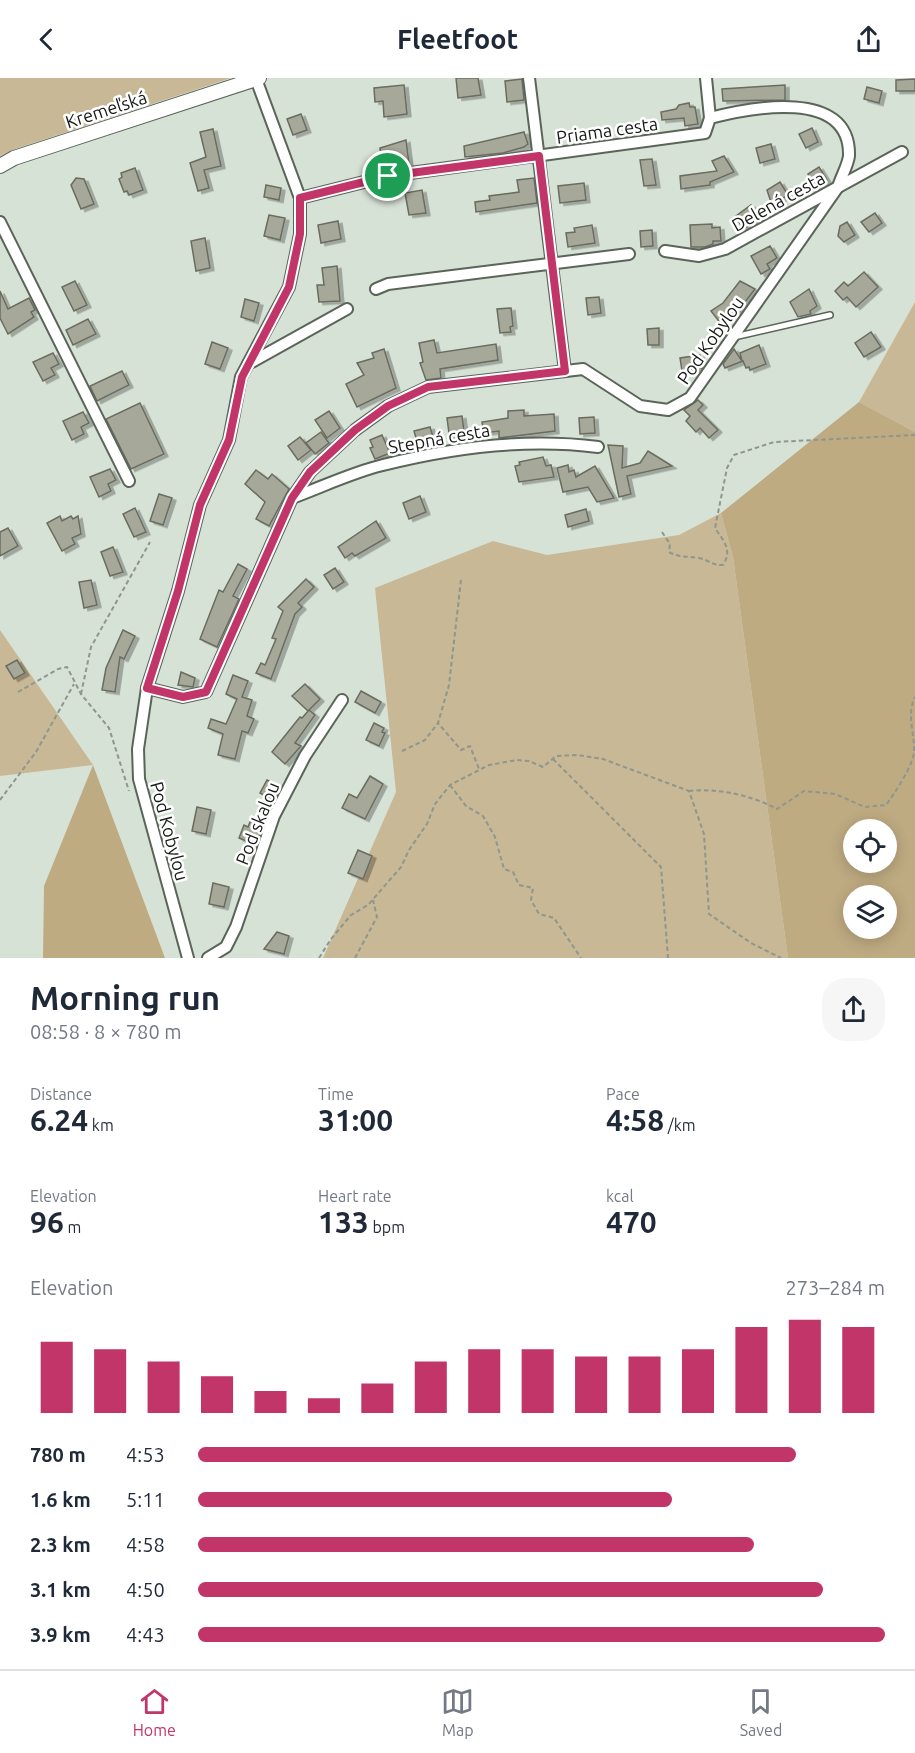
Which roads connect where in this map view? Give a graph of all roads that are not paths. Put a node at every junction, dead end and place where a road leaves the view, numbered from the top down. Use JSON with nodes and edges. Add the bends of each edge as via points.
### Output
{"nodes":[{"id":1,"x":529,"y":78,"type":"edge"},
{"id":2,"x":706,"y":78,"type":"edge"},
{"id":3,"x":258,"y":79,"type":"edge"},
{"id":4,"x":710,"y":118,"type":"junction"},
{"id":5,"x":902,"y":152,"type":"dead end"},
{"id":6,"x":539,"y":156,"type":"junction"},
{"id":7,"x":0,"y":166,"type":"edge"},
{"id":8,"x":838,"y":187,"type":"junction"},
{"id":9,"x":300,"y":198,"type":"junction"},
{"id":10,"x":0,"y":222,"type":"edge"},
{"id":11,"x":665,"y":251,"type":"dead end"},
{"id":12,"x":629,"y":254,"type":"dead end"},
{"id":13,"x":552,"y":263,"type":"junction"},
{"id":14,"x":376,"y":289,"type":"dead end"},
{"id":15,"x":347,"y":309,"type":"dead end"},
{"id":16,"x":830,"y":315,"type":"dead end"},
{"id":17,"x":732,"y":337,"type":"junction"},
{"id":18,"x":248,"y":364,"type":"junction"},
{"id":19,"x":565,"y":371,"type":"junction"},
{"id":20,"x":598,"y":447,"type":"dead end"},
{"id":21,"x":129,"y":481,"type":"dead end"},
{"id":22,"x":292,"y":498,"type":"junction"},
{"id":23,"x":147,"y":688,"type":"junction"},
{"id":24,"x":342,"y":700,"type":"dead end"},
{"id":25,"x":188,"y":958,"type":"edge"},
{"id":26,"x":208,"y":958,"type":"edge"}],
"edges":[{"from":1,"to":6,"type":"street"},
{"from":2,"to":4,"type":"street"},
{"from":3,"to":7,"type":"street","name":"Kremeľská","via":[[14,158]]},
{"from":3,"to":9,"type":"street"},
{"from":4,"to":6,"type":"street","name":"Priama cesta","via":[[705,133]]},
{"from":4,"to":8,"type":"street","name":"Priama cesta","via":[[746,109],[800,106],[826,113],[844,132],[849,156]]},
{"from":5,"to":8,"type":"street","name":"Delená cesta"},
{"from":6,"to":9,"type":"street","name":"Priama cesta","via":[[388,176]]},
{"from":6,"to":13,"type":"street"},
{"from":8,"to":11,"type":"street","name":"Delená cesta","via":[[725,249],[699,256]]},
{"from":8,"to":17,"type":"street","name":"Pod Kobylou"},
{"from":9,"to":18,"type":"street","via":[[300,234],[289,287]]},
{"from":10,"to":21,"type":"street"},
{"from":12,"to":13,"type":"street"},
{"from":13,"to":14,"type":"street","via":[[388,284]]},
{"from":13,"to":19,"type":"street"},
{"from":15,"to":18,"type":"street"},
{"from":16,"to":17,"type":"lane"},
{"from":17,"to":19,"type":"street","name":"Pod Kobylou","via":[[690,398],[668,410],[640,406],[583,369]]},
{"from":18,"to":23,"type":"street","via":[[229,440],[200,505]]},
{"from":19,"to":22,"type":"street","name":"Pod Kobylou","via":[[428,387],[388,406],[355,430],[310,472]]},
{"from":20,"to":22,"type":"street","name":"Stepná cesta","via":[[502,443],[448,452],[382,465]]},
{"from":22,"to":23,"type":"street","name":"Pod Kobylou","via":[[206,692],[183,697]]},
{"from":23,"to":25,"type":"street","name":"Pod Kobylou","via":[[138,749],[139,779]]},
{"from":24,"to":26,"type":"street","name":"Pod skalou","via":[[305,756],[273,816],[226,948]]}]}
